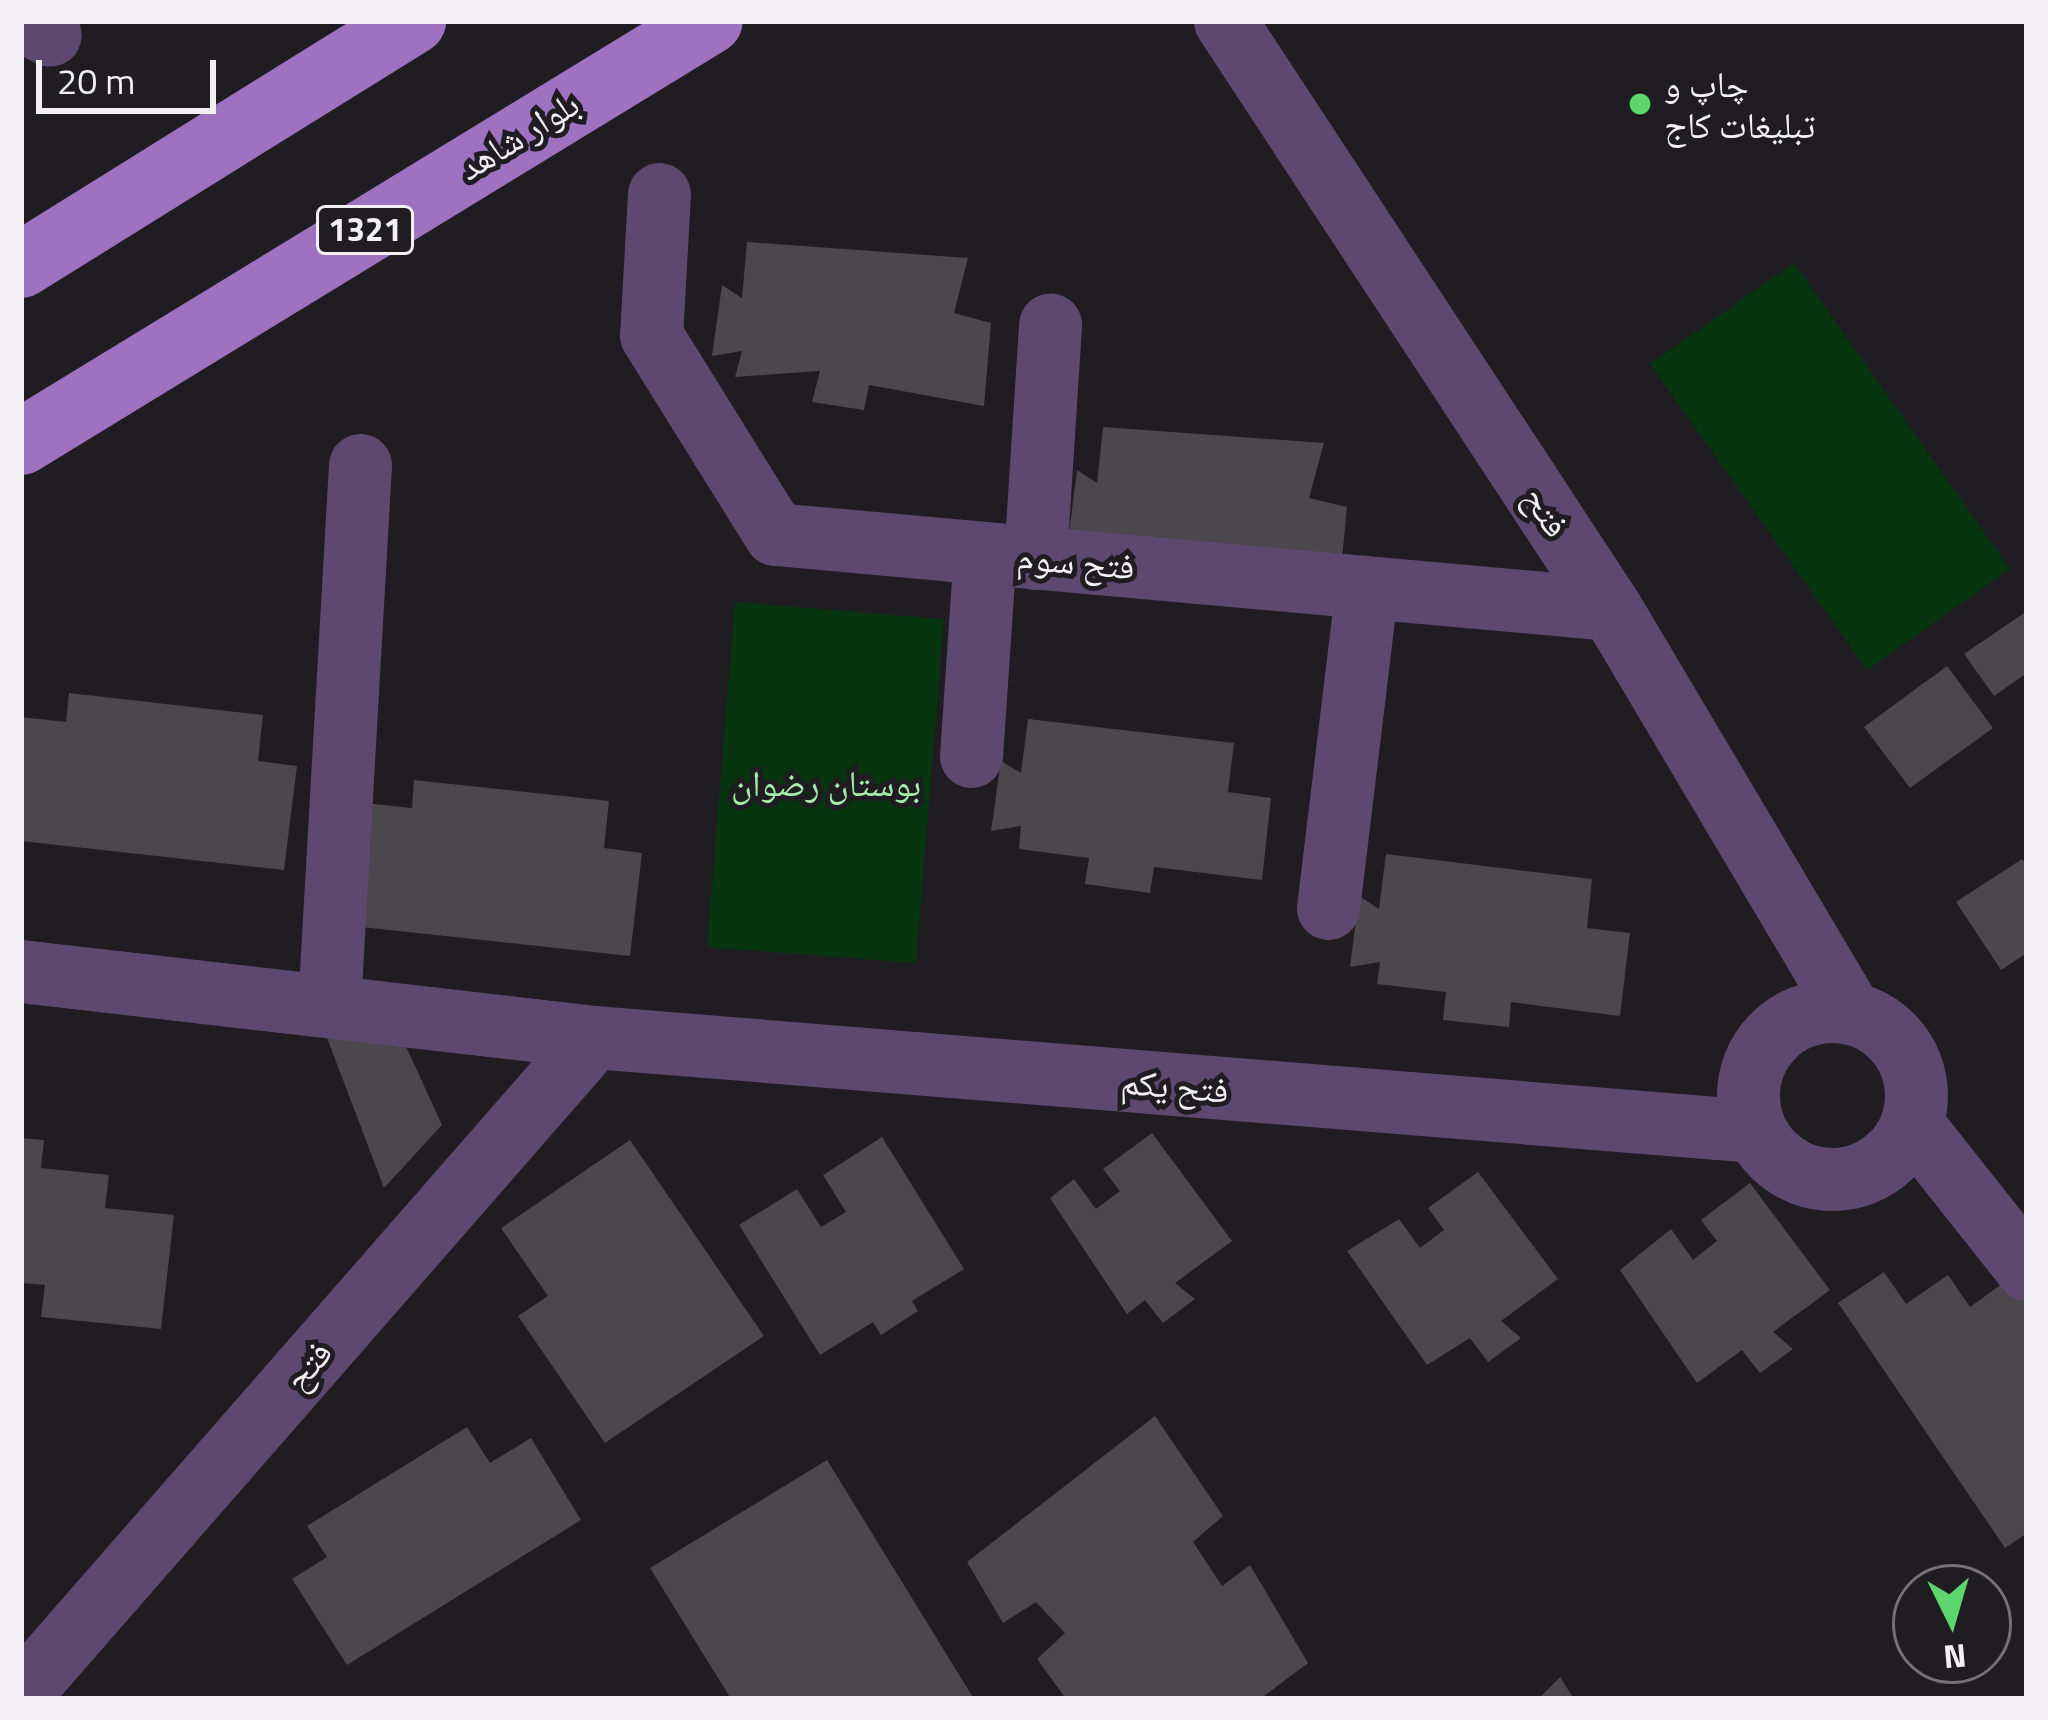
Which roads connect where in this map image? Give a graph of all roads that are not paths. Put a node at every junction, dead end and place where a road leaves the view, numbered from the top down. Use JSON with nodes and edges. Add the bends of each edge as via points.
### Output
{"nodes":[{"id":1,"x":413,"y":21,"type":"edge"},
{"id":2,"x":710,"y":21,"type":"edge"},
{"id":3,"x":1226,"y":21,"type":"edge"},
{"id":4,"x":659,"y":194,"type":"dead end"},
{"id":5,"x":21,"y":265,"type":"edge"},
{"id":6,"x":1050,"y":324,"type":"dead end"},
{"id":7,"x":21,"y":442,"type":"edge"},
{"id":8,"x":359,"y":465,"type":"dead end"},
{"id":9,"x":1010,"y":555,"type":"junction"},
{"id":10,"x":1367,"y":587,"type":"junction"},
{"id":11,"x":1611,"y":609,"type":"junction"},
{"id":12,"x":971,"y":756,"type":"dead end"},
{"id":13,"x":1328,"y":908,"type":"dead end"},
{"id":14,"x":21,"y":971,"type":"edge"},
{"id":15,"x":329,"y":1006,"type":"junction"},
{"id":16,"x":1850,"y":1012,"type":"junction"},
{"id":17,"x":594,"y":1037,"type":"junction"},
{"id":18,"x":1912,"y":1124,"type":"junction"},
{"id":19,"x":1755,"y":1131,"type":"junction"},
{"id":20,"x":2027,"y":1269,"type":"edge"},
{"id":21,"x":21,"y":1694,"type":"edge"}],
"edges":[{"from":1,"to":5,"type":"main road"},
{"from":2,"to":7,"type":"main road","name":"بلوار شاهد","number":"1321"},
{"from":3,"to":11,"type":"street","name":"فتح"},
{"from":4,"to":9,"type":"street","name":"فتح سوم","via":[[651,335],[775,534]]},
{"from":6,"to":9,"type":"street"},
{"from":8,"to":15,"type":"street"},
{"from":9,"to":10,"type":"street","name":"فتح سوم"},
{"from":9,"to":12,"type":"street"},
{"from":10,"to":11,"type":"street","name":"فتح سوم"},
{"from":10,"to":13,"type":"street"},
{"from":11,"to":16,"type":"street","name":"فتح"},
{"from":14,"to":15,"type":"street","name":"فتح یکم"},
{"from":15,"to":17,"type":"street","name":"فتح یکم"},
{"from":16,"to":18,"type":"street","via":[[1898,1042],[1912,1066]]},
{"from":16,"to":19,"type":"street","via":[[1797,1018],[1757,1054],[1747,1106]]},
{"from":17,"to":19,"type":"street","name":"فتح یکم"},
{"from":17,"to":21,"type":"street","name":"فتح"},
{"from":18,"to":19,"type":"street","via":[[1876,1167],[1834,1178],[1792,1170]]},
{"from":18,"to":20,"type":"street"}]}
